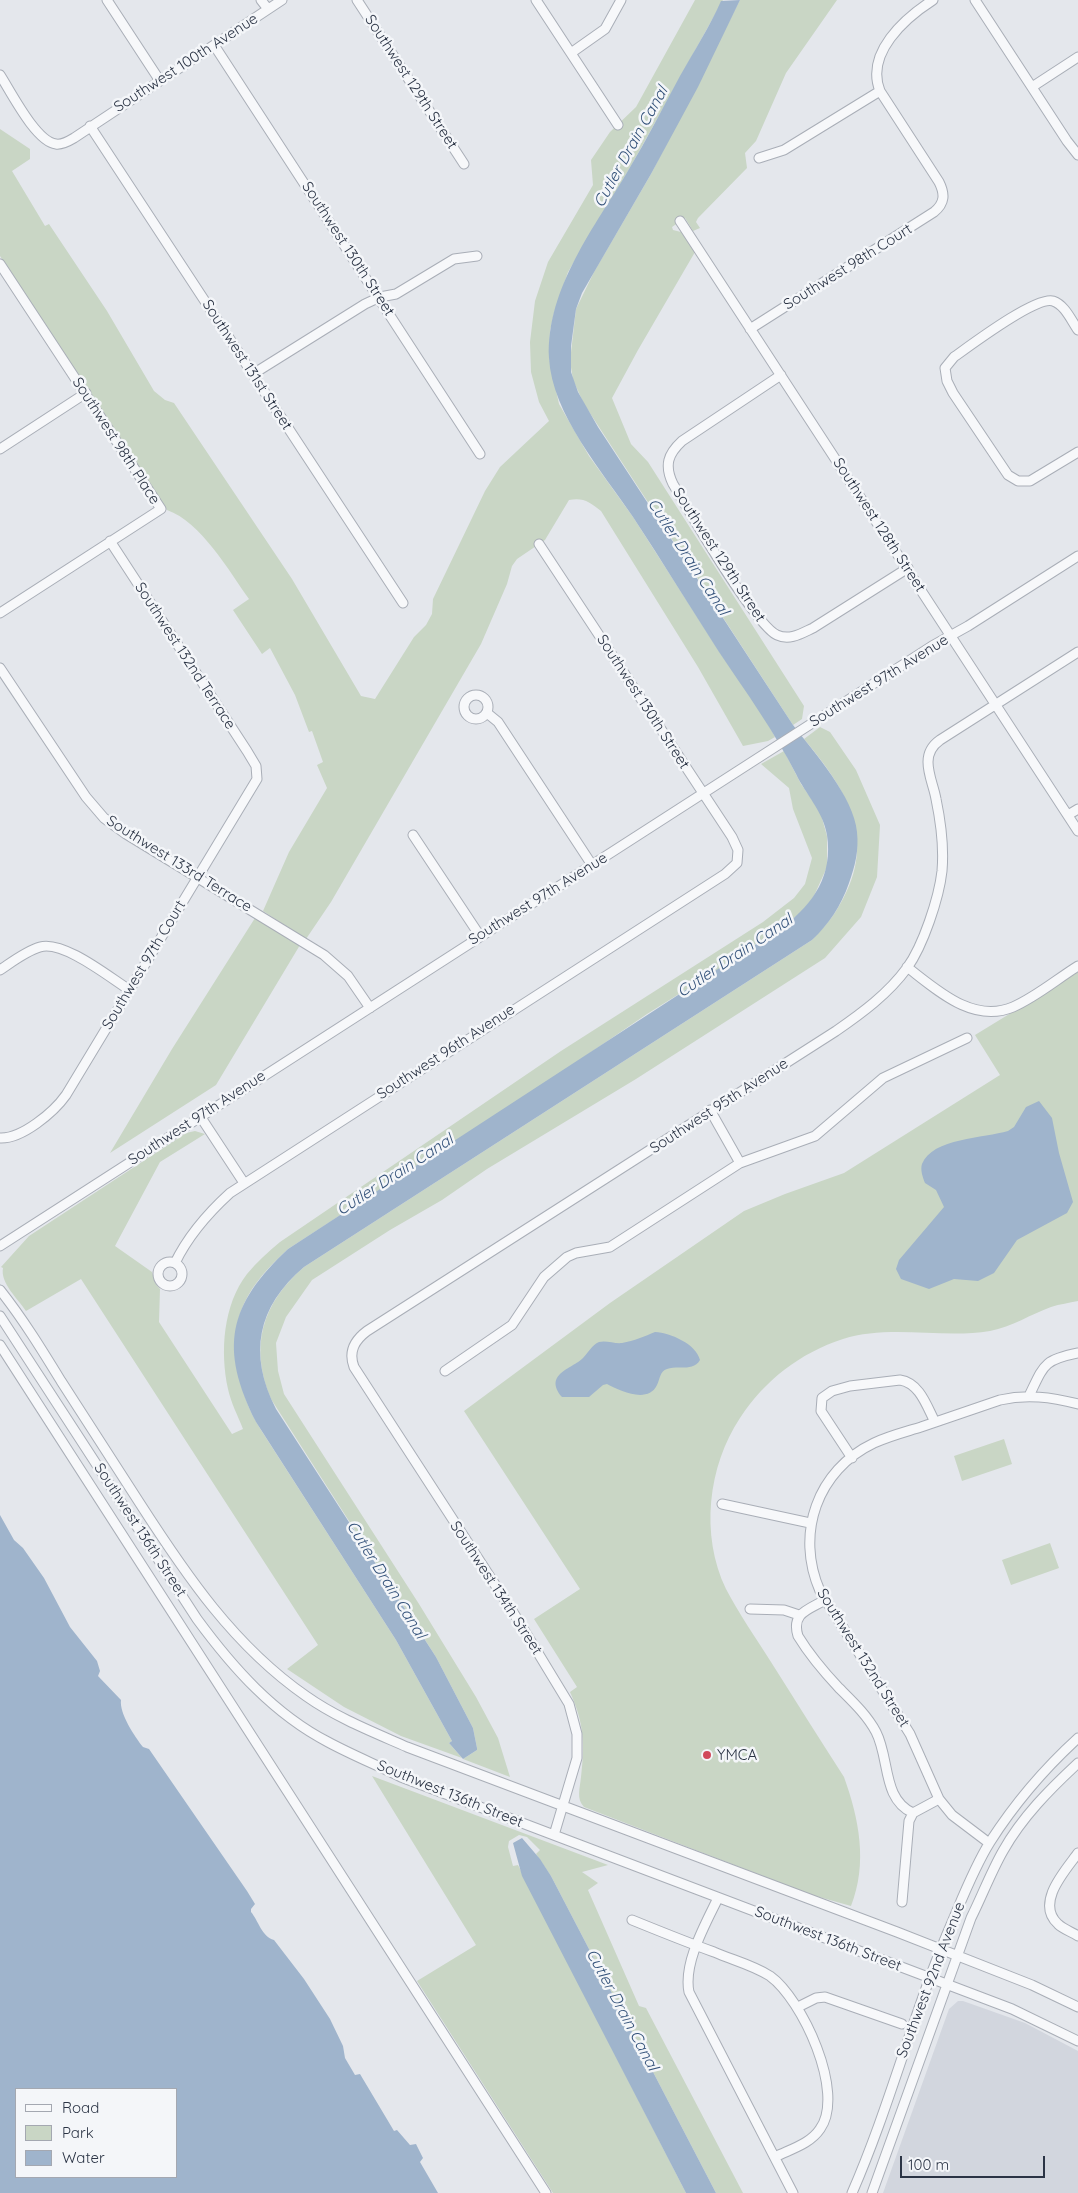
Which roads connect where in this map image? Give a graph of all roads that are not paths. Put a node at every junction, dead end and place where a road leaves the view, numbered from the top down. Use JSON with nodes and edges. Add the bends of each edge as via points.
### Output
{"nodes":[{"id":1,"x":107,"y":0,"type":"edge"},
{"id":2,"x":261,"y":0,"type":"edge"},
{"id":3,"x":282,"y":0,"type":"edge"},
{"id":4,"x":357,"y":0,"type":"edge"},
{"id":5,"x":536,"y":0,"type":"edge"},
{"id":6,"x":621,"y":0,"type":"edge"},
{"id":7,"x":933,"y":0,"type":"edge"},
{"id":8,"x":975,"y":0,"type":"edge"},
{"id":9,"x":268,"y":9,"type":"junction"},
{"id":10,"x":214,"y":45,"type":"junction"},
{"id":11,"x":571,"y":53,"type":"junction"},
{"id":12,"x":1078,"y":57,"type":"edge"},
{"id":13,"x":0,"y":75,"type":"edge"},
{"id":14,"x":160,"y":80,"type":"junction"},
{"id":15,"x":1032,"y":87,"type":"junction"},
{"id":16,"x":880,"y":91,"type":"junction"},
{"id":17,"x":618,"y":125,"type":"dead end"},
{"id":18,"x":90,"y":126,"type":"junction"},
{"id":19,"x":1078,"y":155,"type":"edge"},
{"id":20,"x":759,"y":158,"type":"dead end"},
{"id":21,"x":464,"y":164,"type":"dead end"},
{"id":22,"x":680,"y":221,"type":"dead end"},
{"id":23,"x":477,"y":256,"type":"dead end"},
{"id":24,"x":1,"y":268,"type":"edge"},
{"id":25,"x":380,"y":297,"type":"junction"},
{"id":26,"x":750,"y":329,"type":"junction"},
{"id":27,"x":1078,"y":330,"type":"edge"},
{"id":28,"x":253,"y":374,"type":"junction"},
{"id":29,"x":781,"y":375,"type":"junction"},
{"id":30,"x":86,"y":393,"type":"junction"},
{"id":31,"x":0,"y":449,"type":"edge"},
{"id":32,"x":1078,"y":452,"type":"edge"},
{"id":33,"x":480,"y":454,"type":"dead end"},
{"id":34,"x":110,"y":541,"type":"junction"},
{"id":35,"x":539,"y":544,"type":"dead end"},
{"id":36,"x":1078,"y":556,"type":"edge"},
{"id":37,"x":908,"y":568,"type":"junction"},
{"id":38,"x":403,"y":603,"type":"dead end"},
{"id":39,"x":0,"y":613,"type":"edge"},
{"id":40,"x":951,"y":636,"type":"junction"},
{"id":41,"x":1078,"y":652,"type":"edge"},
{"id":42,"x":0,"y":668,"type":"edge"},
{"id":43,"x":996,"y":704,"type":"junction"},
{"id":44,"x":487,"y":713,"type":"dead end"},
{"id":45,"x":258,"y":772,"type":"joint"},
{"id":46,"x":702,"y":793,"type":"junction"},
{"id":47,"x":1078,"y":809,"type":"edge"},
{"id":48,"x":1068,"y":815,"type":"junction"},
{"id":49,"x":1078,"y":831,"type":"edge"},
{"id":50,"x":413,"y":835,"type":"dead end"},
{"id":51,"x":737,"y":863,"type":"joint"},
{"id":52,"x":592,"y":865,"type":"junction"},
{"id":53,"x":197,"y":878,"type":"junction"},
{"id":54,"x":480,"y":936,"type":"junction"},
{"id":55,"x":1078,"y":966,"type":"edge"},
{"id":56,"x":908,"y":967,"type":"junction"},
{"id":57,"x":0,"y":970,"type":"edge"},
{"id":58,"x":128,"y":990,"type":"junction"},
{"id":59,"x":370,"y":1008,"type":"junction"},
{"id":60,"x":967,"y":1038,"type":"dead end"},
{"id":61,"x":710,"y":1110,"type":"junction"},
{"id":62,"x":200,"y":1116,"type":"junction"},
{"id":63,"x":4,"y":1138,"type":"edge"},
{"id":64,"x":740,"y":1163,"type":"junction"},
{"id":65,"x":244,"y":1183,"type":"junction"},
{"id":66,"x":0,"y":1246,"type":"edge"},
{"id":67,"x":175,"y":1263,"type":"dead end"},
{"id":68,"x":0,"y":1290,"type":"edge"},
{"id":69,"x":0,"y":1316,"type":"edge"},
{"id":70,"x":0,"y":1345,"type":"edge"},
{"id":71,"x":1078,"y":1353,"type":"edge"},
{"id":72,"x":351,"y":1356,"type":"joint"},
{"id":73,"x":445,"y":1371,"type":"dead end"},
{"id":74,"x":1029,"y":1396,"type":"junction"},
{"id":75,"x":1078,"y":1404,"type":"edge"},
{"id":76,"x":935,"y":1422,"type":"junction"},
{"id":77,"x":852,"y":1458,"type":"junction"},
{"id":78,"x":722,"y":1504,"type":"dead end"},
{"id":79,"x":810,"y":1523,"type":"junction"},
{"id":80,"x":825,"y":1600,"type":"junction"},
{"id":81,"x":750,"y":1609,"type":"dead end"},
{"id":82,"x":799,"y":1615,"type":"junction"},
{"id":83,"x":1078,"y":1738,"type":"edge"},
{"id":84,"x":1078,"y":1763,"type":"edge"},
{"id":85,"x":939,"y":1799,"type":"junction"},
{"id":86,"x":564,"y":1807,"type":"junction"},
{"id":87,"x":912,"y":1813,"type":"junction"},
{"id":88,"x":554,"y":1835,"type":"junction"},
{"id":89,"x":989,"y":1843,"type":"junction"},
{"id":90,"x":1078,"y":1853,"type":"edge"},
{"id":91,"x":718,"y":1898,"type":"junction"},
{"id":92,"x":902,"y":1902,"type":"dead end"},
{"id":93,"x":632,"y":1920,"type":"dead end"},
{"id":94,"x":1078,"y":1936,"type":"edge"},
{"id":95,"x":696,"y":1946,"type":"junction"},
{"id":96,"x":939,"y":1950,"type":"junction"},
{"id":97,"x":958,"y":1957,"type":"junction"},
{"id":98,"x":930,"y":1978,"type":"junction"},
{"id":99,"x":948,"y":1984,"type":"junction"},
{"id":100,"x":798,"y":2007,"type":"junction"},
{"id":101,"x":1078,"y":2007,"type":"edge"},
{"id":102,"x":902,"y":2024,"type":"dead end"},
{"id":103,"x":1078,"y":2041,"type":"edge"},
{"id":104,"x":775,"y":2157,"type":"junction"},
{"id":105,"x":546,"y":2193,"type":"edge"},
{"id":106,"x":793,"y":2193,"type":"edge"},
{"id":107,"x":852,"y":2193,"type":"edge"},
{"id":108,"x":872,"y":2193,"type":"edge"}],
"edges":[{"from":1,"to":14,"type":"street"},
{"from":2,"to":9,"type":"street"},
{"from":3,"to":9,"type":"street","name":"Southwest 100th Avenue"},
{"from":4,"to":21,"type":"street","name":"Southwest 129th Street"},
{"from":5,"to":11,"type":"street"},
{"from":6,"to":11,"type":"street","via":[[605,30]]},
{"from":7,"to":16,"type":"street","via":[[910,16],[892,37],[877,69]]},
{"from":8,"to":15,"type":"street"},
{"from":9,"to":10,"type":"street","name":"Southwest 100th Avenue"},
{"from":10,"to":14,"type":"street","name":"Southwest 100th Avenue"},
{"from":10,"to":25,"type":"street","name":"Southwest 130th Street"},
{"from":11,"to":17,"type":"street"},
{"from":12,"to":15,"type":"street"},
{"from":13,"to":18,"type":"street","name":"Southwest 100th Avenue","via":[[37,131],[48,142],[70,141]]},
{"from":14,"to":18,"type":"street","name":"Southwest 100th Avenue"},
{"from":15,"to":19,"type":"street"},
{"from":16,"to":20,"type":"street","via":[[784,150]]},
{"from":16,"to":26,"type":"street","name":"Southwest 98th Court","via":[[939,182],[944,193],[943,201],[934,212]]},
{"from":18,"to":28,"type":"street","name":"Southwest 131st Street"},
{"from":22,"to":26,"type":"street","name":"Southwest 128th Street"},
{"from":23,"to":25,"type":"street","via":[[454,259],[396,294]]},
{"from":24,"to":30,"type":"street","name":"Southwest 98th Place"},
{"from":25,"to":28,"type":"street"},
{"from":25,"to":33,"type":"street","name":"Southwest 130th Street"},
{"from":26,"to":29,"type":"street","name":"Southwest 128th Street"},
{"from":27,"to":32,"type":"street","via":[[1063,308],[1052,301],[1043,301],[954,357],[945,368],[949,387],[1011,478],[1025,482],[1039,477]]},
{"from":28,"to":38,"type":"street","name":"Southwest 131st Street"},
{"from":29,"to":37,"type":"street","name":"Southwest 128th Street"},
{"from":29,"to":37,"type":"street","name":"Southwest 129th Street","via":[[682,441],[671,453],[667,469],[672,484],[750,606],[766,627],[779,636],[797,636]]},
{"from":30,"to":31,"type":"street"},
{"from":30,"to":34,"type":"street","name":"Southwest 98th Place","via":[[161,509]]},
{"from":34,"to":39,"type":"street","name":"Southwest 98th Place"},
{"from":34,"to":45,"type":"street","name":"Southwest 132nd Terrace"},
{"from":35,"to":46,"type":"street","name":"Southwest 130th Street"},
{"from":36,"to":40,"type":"street","name":"Southwest 97th Avenue"},
{"from":37,"to":40,"type":"street","name":"Southwest 128th Street"},
{"from":40,"to":43,"type":"street","name":"Southwest 128th Street"},
{"from":40,"to":46,"type":"street","name":"Southwest 97th Avenue"},
{"from":41,"to":43,"type":"street"},
{"from":42,"to":53,"type":"street","name":"Southwest 133rd Terrace","via":[[97,811]]},
{"from":43,"to":48,"type":"street","name":"Southwest 128th Street"},
{"from":43,"to":56,"type":"street","name":"Southwest 95th Avenue","via":[[936,743],[930,751],[928,761],[941,826],[942,872],[926,930]]},
{"from":44,"to":52,"type":"street","via":[[498,722]]},
{"from":45,"to":53,"type":"street","name":"Southwest 97th Court","via":[[254,787]]},
{"from":46,"to":51,"type":"street","name":"Southwest 130th Street","via":[[738,850]]},
{"from":46,"to":52,"type":"street","name":"Southwest 97th Avenue"},
{"from":47,"to":48,"type":"street"},
{"from":48,"to":49,"type":"street","name":"Southwest 128th Street"},
{"from":50,"to":54,"type":"street"},
{"from":51,"to":65,"type":"street","name":"Southwest 96th Avenue","via":[[725,874]]},
{"from":52,"to":54,"type":"street","name":"Southwest 97th Avenue"},
{"from":53,"to":58,"type":"street","name":"Southwest 97th Court"},
{"from":53,"to":59,"type":"street","name":"Southwest 133rd Terrace","via":[[329,959],[348,976]]},
{"from":54,"to":59,"type":"street","name":"Southwest 97th Avenue"},
{"from":55,"to":56,"type":"street","via":[[1018,1004],[990,1011],[959,1003]]},
{"from":56,"to":61,"type":"street","name":"Southwest 95th Avenue","via":[[863,1012]]},
{"from":57,"to":58,"type":"street","via":[[36,948],[56,947],[76,956]]},
{"from":58,"to":63,"type":"street","name":"Southwest 97th Court","via":[[62,1102],[25,1130]]},
{"from":59,"to":62,"type":"street","name":"Southwest 97th Avenue"},
{"from":60,"to":64,"type":"street","via":[[883,1078],[814,1136]]},
{"from":61,"to":64,"type":"street"},
{"from":61,"to":72,"type":"street","name":"Southwest 95th Avenue","via":[[367,1331],[355,1342]]},
{"from":62,"to":65,"type":"street"},
{"from":62,"to":66,"type":"street","name":"Southwest 97th Avenue"},
{"from":64,"to":73,"type":"street","via":[[610,1247],[568,1257],[544,1277],[512,1325]]},
{"from":65,"to":67,"type":"street","name":"Southwest 96th Avenue","via":[[207,1214]]},
{"from":68,"to":86,"type":"street","name":"Southwest 136th Street","via":[[189,1577],[211,1607],[269,1666],[306,1696],[351,1722]]},
{"from":69,"to":88,"type":"street","name":"Southwest 136th Street","via":[[197,1619],[247,1680],[285,1714],[327,1742],[402,1776]]},
{"from":70,"to":105,"type":"street","name":"Southwest 136th Street"},
{"from":71,"to":74,"type":"street","via":[[1049,1361]]},
{"from":72,"to":86,"type":"street","name":"Southwest 134th Street","via":[[358,1374],[566,1698],[576,1728],[578,1750]]},
{"from":74,"to":75,"type":"street"},
{"from":74,"to":76,"type":"street","name":"Southwest 132nd Street","via":[[1000,1400]]},
{"from":76,"to":77,"type":"street","name":"Southwest 132nd Street","via":[[873,1444]]},
{"from":76,"to":77,"type":"street","via":[[922,1396],[908,1382],[900,1380],[832,1391],[822,1398],[821,1411]]},
{"from":77,"to":79,"type":"street","name":"Southwest 132nd Street","via":[[835,1473],[821,1493]]},
{"from":78,"to":79,"type":"street"},
{"from":79,"to":80,"type":"street","name":"Southwest 132nd Street","via":[[811,1562]]},
{"from":80,"to":82,"type":"street"},
{"from":80,"to":85,"type":"street","name":"Southwest 132nd Street","via":[[910,1734]]},
{"from":81,"to":82,"type":"street","via":[[784,1610]]},
{"from":82,"to":87,"type":"street","via":[[795,1622],[798,1636],[873,1728],[893,1794],[903,1809]]},
{"from":83,"to":89,"type":"street","name":"Southwest 92nd Avenue","via":[[1036,1779]]},
{"from":84,"to":97,"type":"street","name":"Southwest 92nd Avenue","via":[[1046,1793],[1003,1851],[971,1918]]},
{"from":85,"to":87,"type":"street"},
{"from":85,"to":89,"type":"street","name":"Southwest 132nd Street","via":[[958,1821]]},
{"from":86,"to":88,"type":"street","name":"Southwest 134th Street"},
{"from":86,"to":96,"type":"street","name":"Southwest 136th Street"},
{"from":87,"to":92,"type":"street"},
{"from":88,"to":91,"type":"street","name":"Southwest 136th Street"},
{"from":89,"to":96,"type":"street","name":"Southwest 92nd Avenue"},
{"from":90,"to":94,"type":"street","via":[[1050,1898],[1049,1907],[1059,1925]]},
{"from":91,"to":95,"type":"street"},
{"from":91,"to":98,"type":"street","name":"Southwest 136th Street"},
{"from":93,"to":95,"type":"street"},
{"from":95,"to":100,"type":"street","via":[[763,1972],[781,1986]]},
{"from":95,"to":104,"type":"street","via":[[687,1979],[689,1992]]},
{"from":96,"to":97,"type":"street","name":"Southwest 136th Street"},
{"from":96,"to":98,"type":"street","name":"Southwest 92nd Avenue"},
{"from":97,"to":99,"type":"street","name":"Southwest 92nd Avenue"},
{"from":97,"to":101,"type":"street","name":"Southwest 136th Street"},
{"from":98,"to":99,"type":"street","name":"Southwest 136th Street"},
{"from":98,"to":107,"type":"street","name":"Southwest 92nd Avenue"},
{"from":99,"to":103,"type":"street","name":"Southwest 136th Street","via":[[1012,2009]]},
{"from":99,"to":108,"type":"street","name":"Southwest 92nd Avenue"},
{"from":100,"to":102,"type":"street","via":[[816,1998],[825,1998]]},
{"from":100,"to":104,"type":"street","via":[[824,2065],[827,2112],[815,2136]]},
{"from":104,"to":106,"type":"street"}]}
